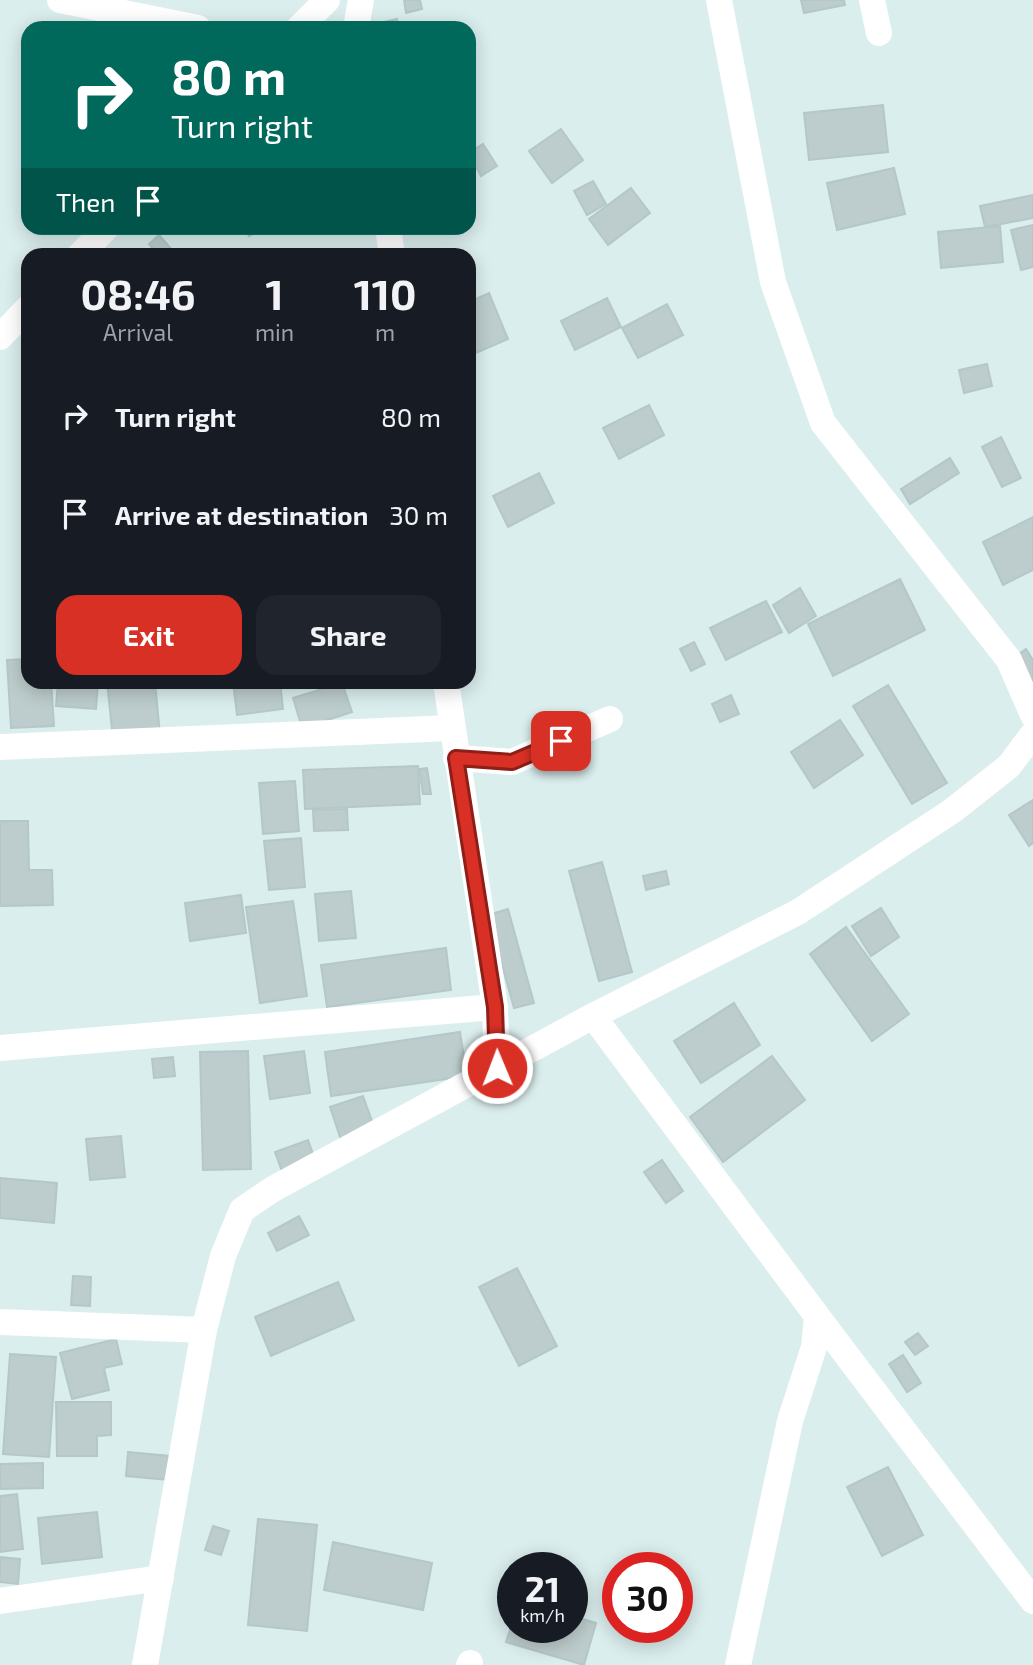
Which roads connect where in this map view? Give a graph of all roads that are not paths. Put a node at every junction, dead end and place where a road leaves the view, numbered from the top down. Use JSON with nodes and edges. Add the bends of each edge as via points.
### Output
{"nodes":[{"id":1,"x":60,"y":0,"type":"edge"},
{"id":2,"x":327,"y":0,"type":"edge"},
{"id":3,"x":361,"y":0,"type":"edge"},
{"id":4,"x":719,"y":0,"type":"edge"},
{"id":5,"x":872,"y":0,"type":"edge"},
{"id":6,"x":164,"y":21,"type":"edge"},
{"id":7,"x":306,"y":21,"type":"edge"},
{"id":8,"x":357,"y":21,"type":"edge"},
{"id":9,"x":878,"y":33,"type":"dead end"},
{"id":10,"x":99,"y":235,"type":"edge"},
{"id":11,"x":87,"y":248,"type":"edge"},
{"id":12,"x":21,"y":315,"type":"edge"},
{"id":13,"x":0,"y":337,"type":"edge"},
{"id":14,"x":447,"y":689,"type":"edge"},
{"id":15,"x":1033,"y":715,"type":"edge"},
{"id":16,"x":610,"y":719,"type":"dead end"},
{"id":17,"x":451,"y":728,"type":"junction"},
{"id":18,"x":1033,"y":734,"type":"edge"},
{"id":19,"x":0,"y":747,"type":"edge"},
{"id":20,"x":456,"y":758,"type":"junction"},
{"id":21,"x":495,"y":1007,"type":"junction"},
{"id":22,"x":593,"y":1016,"type":"junction"},
{"id":23,"x":0,"y":1048,"type":"edge"},
{"id":24,"x":497,"y":1068,"type":"junction"},
{"id":25,"x":817,"y":1316,"type":"junction"},
{"id":26,"x":0,"y":1322,"type":"edge"},
{"id":27,"x":204,"y":1330,"type":"junction"},
{"id":28,"x":161,"y":1578,"type":"junction"},
{"id":29,"x":0,"y":1601,"type":"edge"},
{"id":30,"x":1033,"y":1601,"type":"edge"},
{"id":31,"x":145,"y":1665,"type":"edge"},
{"id":32,"x":738,"y":1665,"type":"edge"}],
"edges":[{"from":1,"to":6,"type":"street"},
{"from":2,"to":7,"type":"street"},
{"from":3,"to":8,"type":"street"},
{"from":4,"to":15,"type":"street","via":[[773,282],[823,423],[1009,660]]},
{"from":5,"to":9,"type":"street"},
{"from":10,"to":11,"type":"street"},
{"from":12,"to":13,"type":"street"},
{"from":14,"to":17,"type":"street"},
{"from":16,"to":20,"type":"street","via":[[512,762]]},
{"from":17,"to":19,"type":"street"},
{"from":17,"to":20,"type":"street"},
{"from":18,"to":22,"type":"street","via":[[1009,766],[952,811],[798,912]]},
{"from":20,"to":21,"type":"street"},
{"from":21,"to":23,"type":"street"},
{"from":21,"to":24,"type":"street"},
{"from":22,"to":24,"type":"street"},
{"from":22,"to":25,"type":"street"},
{"from":24,"to":27,"type":"street","via":[[242,1210],[223,1256]]},
{"from":25,"to":30,"type":"street"},
{"from":25,"to":32,"type":"street","via":[[814,1347],[790,1421]]},
{"from":26,"to":27,"type":"street"},
{"from":27,"to":28,"type":"street"},
{"from":28,"to":29,"type":"street"},
{"from":28,"to":31,"type":"street"}]}
